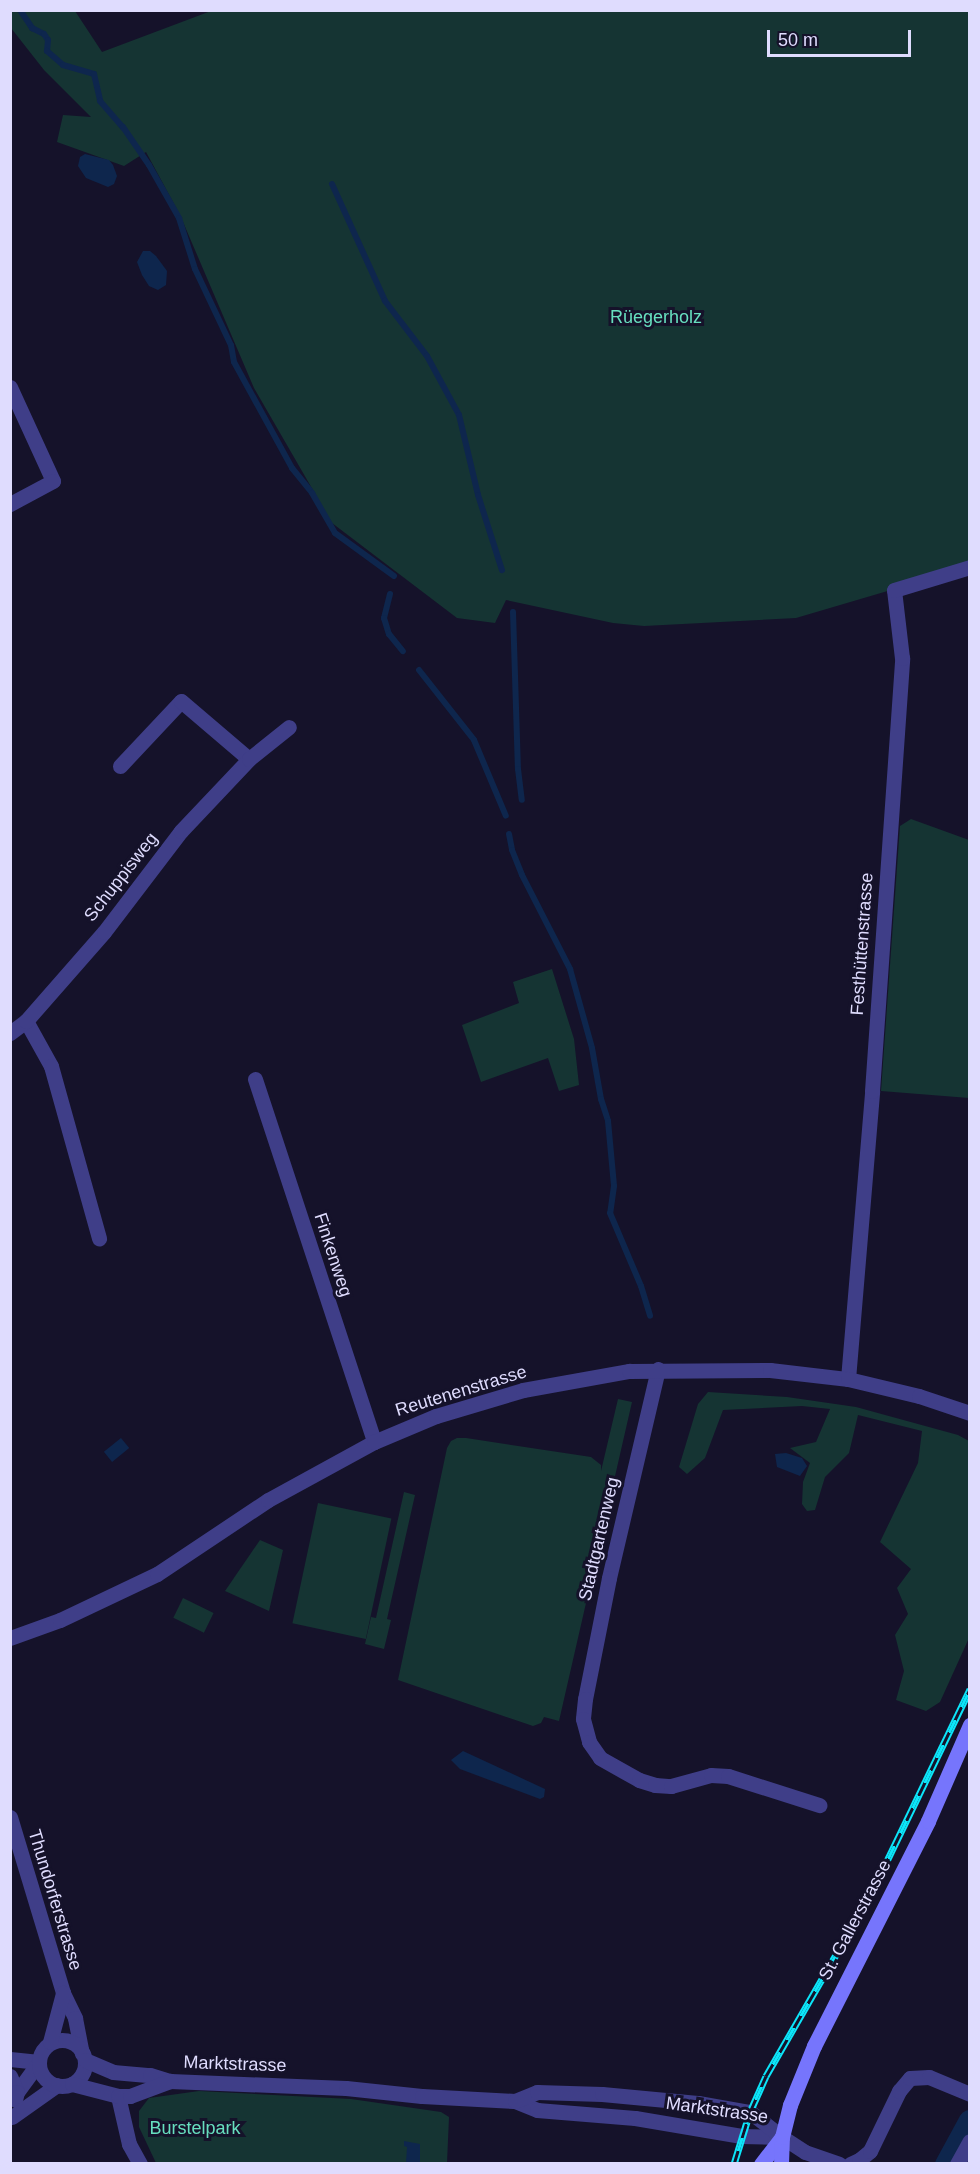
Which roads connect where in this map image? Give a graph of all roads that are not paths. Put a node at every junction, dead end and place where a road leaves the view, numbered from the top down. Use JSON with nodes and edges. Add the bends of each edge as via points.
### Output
{"nodes":[{"id":1,"x":10,"y":387,"type":"edge"},
{"id":2,"x":10,"y":504,"type":"edge"},
{"id":3,"x":969,"y":567,"type":"edge"},
{"id":4,"x":289,"y":727,"type":"dead end"},
{"id":5,"x":249,"y":759,"type":"junction"},
{"id":6,"x":120,"y":766,"type":"dead end"},
{"id":7,"x":26,"y":1020,"type":"junction"},
{"id":8,"x":10,"y":1034,"type":"edge"},
{"id":9,"x":255,"y":1079,"type":"dead end"},
{"id":10,"x":99,"y":1238,"type":"dead end"},
{"id":11,"x":658,"y":1369,"type":"junction"},
{"id":12,"x":848,"y":1379,"type":"junction"},
{"id":13,"x":969,"y":1413,"type":"edge"},
{"id":14,"x":374,"y":1442,"type":"junction"},
{"id":15,"x":10,"y":1638,"type":"edge"},
{"id":16,"x":969,"y":1725,"type":"edge"},
{"id":17,"x":819,"y":1805,"type":"dead end"},
{"id":18,"x":10,"y":1817,"type":"edge"},
{"id":19,"x":63,"y":1993,"type":"junction"},
{"id":20,"x":51,"y":2042,"type":"junction"},
{"id":21,"x":84,"y":2056,"type":"junction"},
{"id":22,"x":10,"y":2059,"type":"edge"},
{"id":23,"x":39,"y":2062,"type":"junction"},
{"id":24,"x":113,"y":2072,"type":"junction"},
{"id":25,"x":10,"y":2076,"type":"edge"},
{"id":26,"x":170,"y":2081,"type":"junction"},
{"id":27,"x":64,"y":2084,"type":"junction"},
{"id":28,"x":17,"y":2092,"type":"junction"},
{"id":29,"x":969,"y":2094,"type":"edge"},
{"id":30,"x":118,"y":2096,"type":"junction"},
{"id":31,"x":515,"y":2101,"type":"junction"},
{"id":32,"x":11,"y":2119,"type":"edge"},
{"id":33,"x":782,"y":2137,"type":"junction"},
{"id":34,"x":969,"y":2141,"type":"edge"},
{"id":35,"x":140,"y":2163,"type":"edge"},
{"id":36,"x":760,"y":2163,"type":"edge"},
{"id":37,"x":781,"y":2163,"type":"edge"},
{"id":38,"x":839,"y":2163,"type":"edge"},
{"id":39,"x":850,"y":2163,"type":"edge"},
{"id":40,"x":957,"y":2163,"type":"edge"}],
"edges":[{"from":1,"to":2,"type":"street","via":[[53,481]]},
{"from":3,"to":12,"type":"street","name":"Festhüttenstrasse","via":[[894,590],[902,658],[872,1101]]},
{"from":4,"to":5,"type":"street","name":"Schuppisweg"},
{"from":5,"to":6,"type":"street","via":[[181,701]]},
{"from":5,"to":7,"type":"street","name":"Schuppisweg","via":[[181,831],[104,932]]},
{"from":7,"to":8,"type":"street","name":"Schuppisweg"},
{"from":7,"to":10,"type":"street","via":[[51,1066]]},
{"from":9,"to":14,"type":"street","name":"Finkenweg"},
{"from":11,"to":12,"type":"street","name":"Reutenenstrasse","via":[[770,1370]]},
{"from":11,"to":14,"type":"street","name":"Reutenenstrasse","via":[[613,1372],[524,1390],[436,1416]]},
{"from":11,"to":17,"type":"street","name":"Stadtgartenweg","via":[[609,1578],[583,1719],[589,1742],[600,1758],[655,1785],[671,1786],[711,1775],[728,1776]]},
{"from":12,"to":13,"type":"street","name":"Reutenenstrasse"},
{"from":14,"to":15,"type":"street","name":"Reutenenstrasse","via":[[268,1500],[148,1578],[60,1620]]},
{"from":16,"to":33,"type":"main road","name":"St. Gallerstrasse","via":[[928,1821],[813,2046]]},
{"from":18,"to":19,"type":"street","name":"Thundorferstrasse"},
{"from":19,"to":20,"type":"street","name":"Thundorferstrasse"},
{"from":19,"to":21,"type":"street","name":"Thundorferstrasse","via":[[75,2018]]},
{"from":20,"to":21,"type":"street","via":[[72,2042]]},
{"from":20,"to":23,"type":"street","via":[[40,2054]]},
{"from":21,"to":24,"type":"street","name":"Marktstrasse"},
{"from":21,"to":27,"type":"street","via":[[82,2074]]},
{"from":22,"to":23,"type":"street"},
{"from":23,"to":27,"type":"street","via":[[44,2077]]},
{"from":23,"to":28,"type":"street"},
{"from":24,"to":26,"type":"street","name":"Marktstrasse"},
{"from":24,"to":30,"type":"street"},
{"from":25,"to":28,"type":"street"},
{"from":26,"to":30,"type":"street","name":"Marktstrasse","via":[[142,2093]]},
{"from":26,"to":31,"type":"street","name":"Marktstrasse","via":[[346,2088]]},
{"from":27,"to":30,"type":"street","name":"Marktstrasse"},
{"from":27,"to":32,"type":"street"},
{"from":28,"to":32,"type":"street"},
{"from":29,"to":39,"type":"street","via":[[929,2077],[910,2078],[899,2091],[870,2151]]},
{"from":30,"to":35,"type":"street","via":[[129,2144]]},
{"from":31,"to":33,"type":"street","name":"Marktstrasse","via":[[537,2110],[635,2118],[741,2136]]},
{"from":31,"to":33,"type":"street","name":"Marktstrasse","via":[[537,2092],[698,2103],[750,2112]]},
{"from":33,"to":36,"type":"main road","name":"St. Gallerstrasse"},
{"from":33,"to":37,"type":"main road","name":"St. Gallerstrasse"},
{"from":33,"to":38,"type":"street","via":[[806,2152]]},
{"from":34,"to":40,"type":"street"}]}
